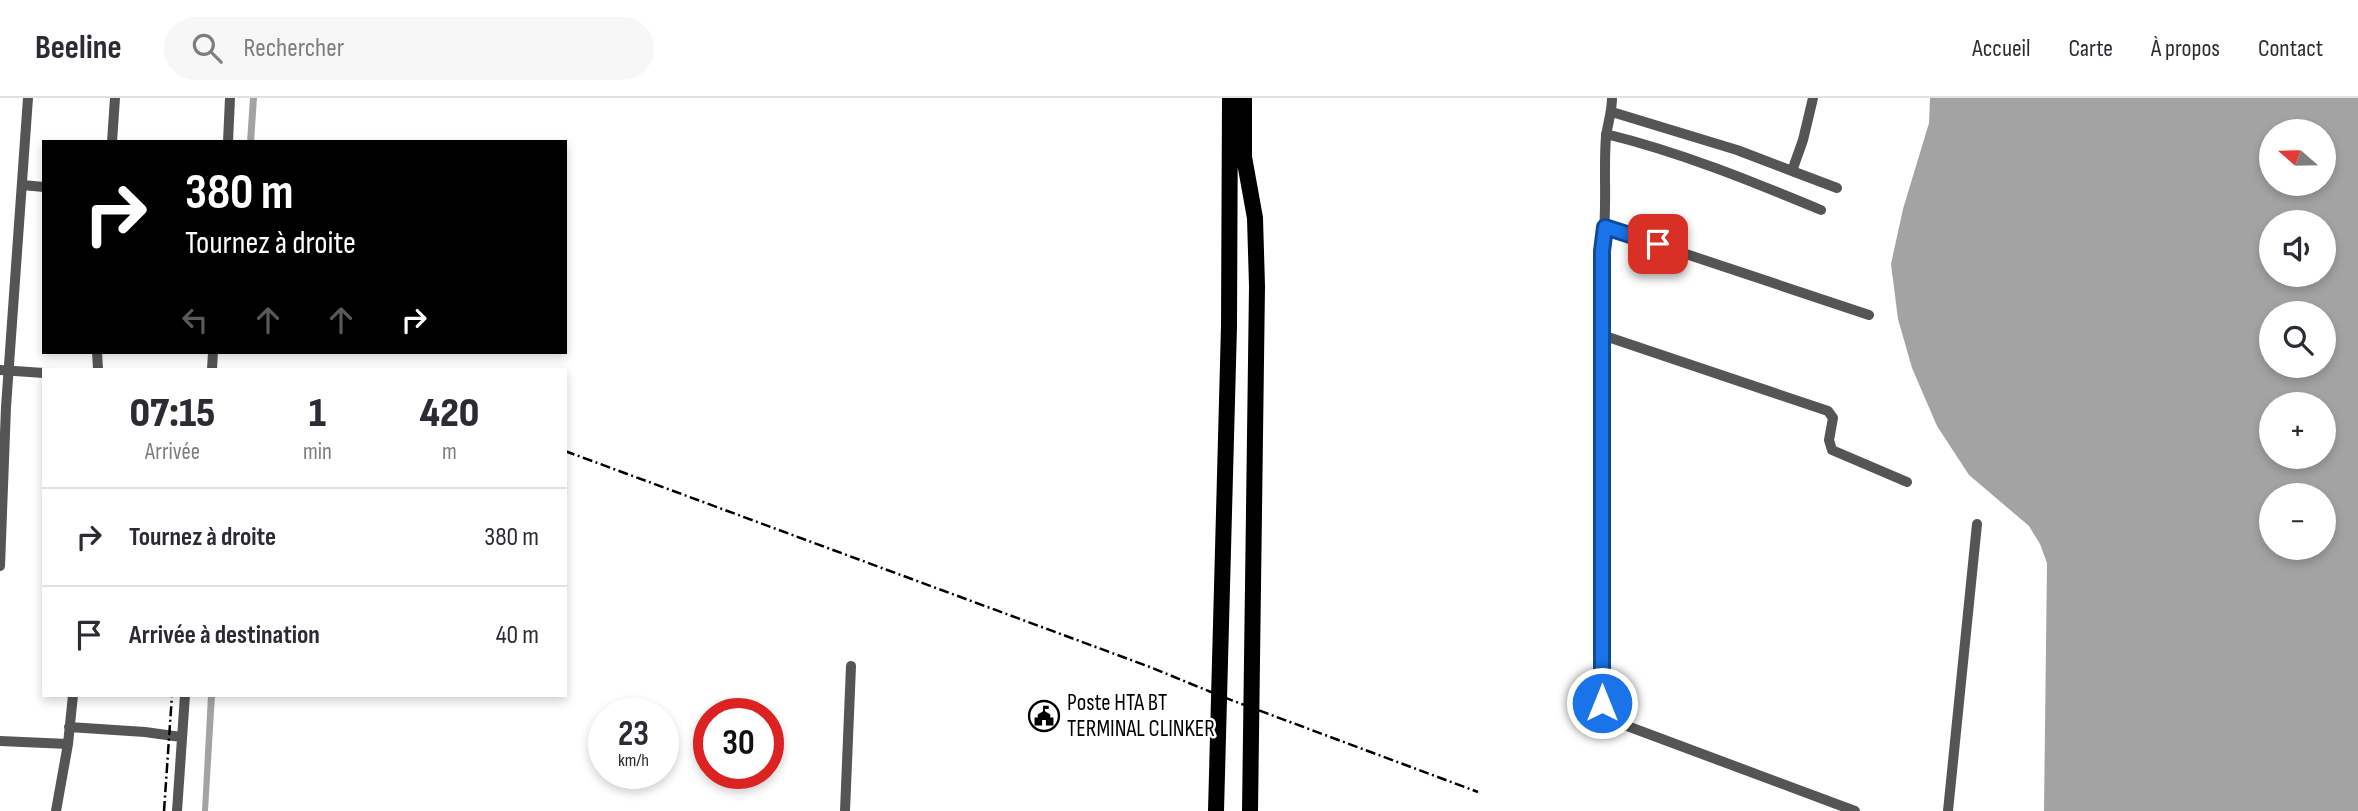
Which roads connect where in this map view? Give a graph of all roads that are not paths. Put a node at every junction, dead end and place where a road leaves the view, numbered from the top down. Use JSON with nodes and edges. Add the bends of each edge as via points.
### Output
{"nodes":[{"id":1,"x":28,"y":98,"type":"edge"},
{"id":2,"x":115,"y":98,"type":"edge"},
{"id":3,"x":230,"y":98,"type":"edge"},
{"id":4,"x":1230,"y":98,"type":"edge"},
{"id":5,"x":1244,"y":98,"type":"edge"},
{"id":6,"x":1612,"y":98,"type":"edge"},
{"id":7,"x":1813,"y":98,"type":"edge"},
{"id":8,"x":1612,"y":112,"type":"junction"},
{"id":9,"x":1606,"y":134,"type":"junction"},
{"id":10,"x":112,"y":140,"type":"edge"},
{"id":11,"x":228,"y":140,"type":"edge"},
{"id":12,"x":1792,"y":171,"type":"junction"},
{"id":13,"x":22,"y":186,"type":"junction"},
{"id":14,"x":42,"y":187,"type":"edge"},
{"id":15,"x":1837,"y":188,"type":"dead end"},
{"id":16,"x":1821,"y":210,"type":"dead end"},
{"id":17,"x":1605,"y":227,"type":"junction"},
{"id":18,"x":1869,"y":315,"type":"dead end"},
{"id":19,"x":1602,"y":335,"type":"junction"},
{"id":20,"x":4,"y":371,"type":"edge"},
{"id":21,"x":42,"y":373,"type":"edge"},
{"id":22,"x":1907,"y":482,"type":"dead end"},
{"id":23,"x":1978,"y":524,"type":"dead end"},
{"id":24,"x":0,"y":566,"type":"edge"},
{"id":25,"x":851,"y":666,"type":"dead end"},
{"id":26,"x":73,"y":697,"type":"edge"},
{"id":27,"x":185,"y":697,"type":"edge"},
{"id":28,"x":69,"y":727,"type":"junction"},
{"id":29,"x":181,"y":737,"type":"junction"},
{"id":30,"x":0,"y":741,"type":"edge"},
{"id":31,"x":68,"y":744,"type":"junction"},
{"id":32,"x":56,"y":811,"type":"edge"},
{"id":33,"x":177,"y":811,"type":"edge"},
{"id":34,"x":845,"y":811,"type":"edge"},
{"id":35,"x":1216,"y":811,"type":"edge"},
{"id":36,"x":1250,"y":811,"type":"edge"},
{"id":37,"x":1855,"y":811,"type":"edge"},
{"id":38,"x":1948,"y":811,"type":"edge"}],
"edges":[{"from":1,"to":13,"type":"street"},
{"from":2,"to":10,"type":"street"},
{"from":3,"to":11,"type":"street"},
{"from":4,"to":35,"type":"highway"},
{"from":5,"to":36,"type":"highway","via":[[1244,157],[1255,218],[1257,265]]},
{"from":6,"to":8,"type":"street"},
{"from":7,"to":12,"type":"street"},
{"from":8,"to":9,"type":"street"},
{"from":8,"to":12,"type":"street"},
{"from":9,"to":16,"type":"street","via":[[1699,162]]},
{"from":9,"to":17,"type":"street"},
{"from":12,"to":15,"type":"street"},
{"from":13,"to":14,"type":"street"},
{"from":13,"to":20,"type":"street"},
{"from":17,"to":18,"type":"street"},
{"from":17,"to":19,"type":"street"},
{"from":19,"to":22,"type":"street","via":[[1828,411],[1833,418],[1832,450]]},
{"from":19,"to":37,"type":"street","via":[[1603,717]]},
{"from":20,"to":21,"type":"street"},
{"from":20,"to":24,"type":"street"},
{"from":23,"to":38,"type":"street"},
{"from":25,"to":34,"type":"street"},
{"from":26,"to":28,"type":"street"},
{"from":27,"to":29,"type":"street"},
{"from":28,"to":29,"type":"street"},
{"from":28,"to":31,"type":"street"},
{"from":29,"to":33,"type":"street"},
{"from":30,"to":31,"type":"street"},
{"from":31,"to":32,"type":"street"}]}
